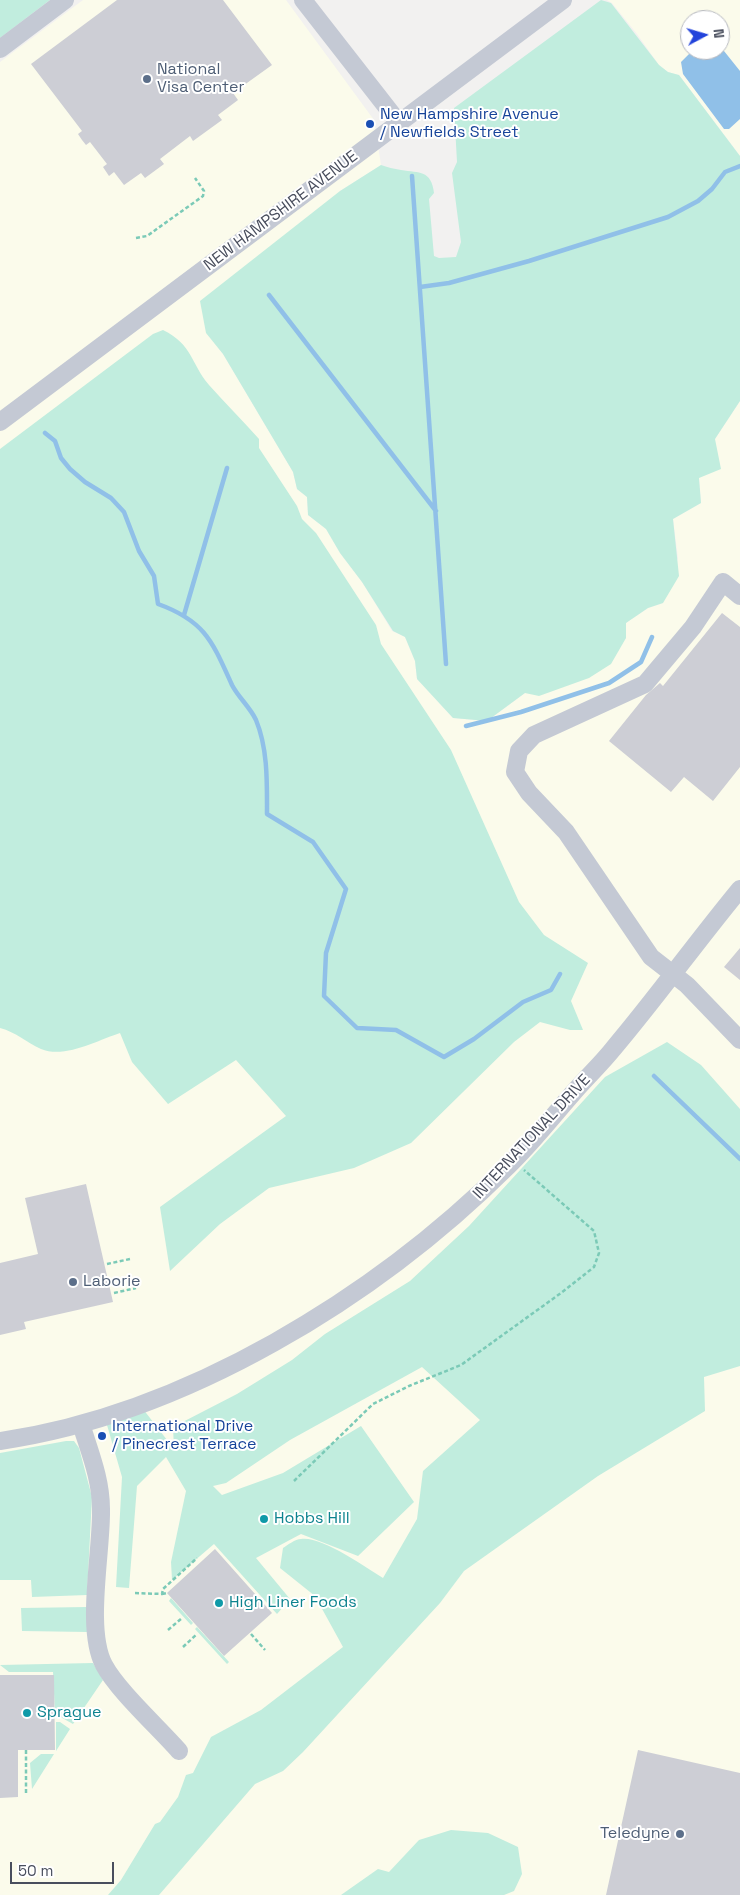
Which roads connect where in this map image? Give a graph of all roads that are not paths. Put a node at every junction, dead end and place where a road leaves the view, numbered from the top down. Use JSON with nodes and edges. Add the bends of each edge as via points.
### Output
{"nodes":[{"id":1,"x":65,"y":0,"type":"edge"},
{"id":2,"x":303,"y":0,"type":"edge"},
{"id":3,"x":563,"y":0,"type":"edge"},
{"id":4,"x":0,"y":49,"type":"edge"},
{"id":5,"x":398,"y":123,"type":"junction"},
{"id":6,"x":0,"y":422,"type":"edge"},
{"id":7,"x":740,"y":596,"type":"edge"},
{"id":8,"x":740,"y":888,"type":"edge"},
{"id":9,"x":672,"y":974,"type":"junction"},
{"id":10,"x":740,"y":1040,"type":"edge"},
{"id":11,"x":81,"y":1424,"type":"junction"},
{"id":12,"x":0,"y":1441,"type":"edge"},
{"id":13,"x":179,"y":1751,"type":"dead end"}],
"edges":[{"from":1,"to":4,"type":"street"},
{"from":2,"to":5,"type":"street"},
{"from":3,"to":5,"type":"street","name":"NEW HAMPSHIRE AVENUE"},
{"from":5,"to":6,"type":"street","name":"NEW HAMPSHIRE AVENUE"},
{"from":7,"to":9,"type":"street","via":[[723,582],[693,627],[646,684],[534,735],[519,751],[515,772],[566,832],[651,957]]},
{"from":8,"to":9,"type":"street","name":"INTERNATIONAL DRIVE"},
{"from":9,"to":10,"type":"street","via":[[687,985]]},
{"from":9,"to":11,"type":"street","name":"INTERNATIONAL DRIVE","via":[[613,1049],[514,1160],[437,1231],[332,1308],[277,1341],[198,1380]]},
{"from":11,"to":12,"type":"street","name":"INTERNATIONAL DRIVE"},
{"from":11,"to":13,"type":"street","via":[[100,1491],[96,1596],[99,1652],[112,1676]]}]}
